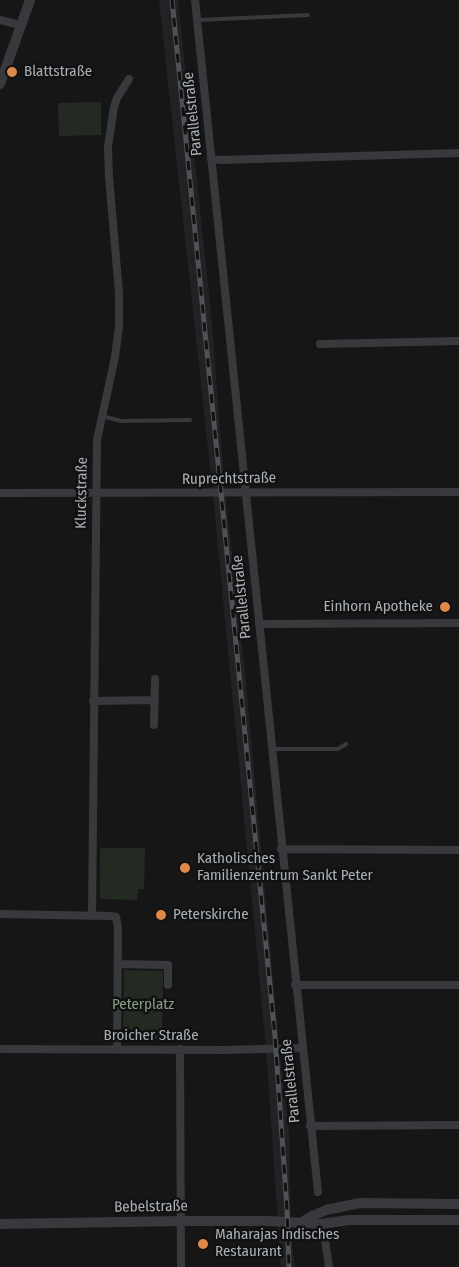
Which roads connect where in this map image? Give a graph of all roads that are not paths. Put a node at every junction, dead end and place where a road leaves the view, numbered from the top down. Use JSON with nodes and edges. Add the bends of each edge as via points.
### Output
{"nodes":[{"id":1,"x":30,"y":0,"type":"edge"},
{"id":2,"x":195,"y":0,"type":"edge"},
{"id":3,"x":308,"y":15,"type":"dead end"},
{"id":4,"x":0,"y":20,"type":"edge"},
{"id":5,"x":197,"y":20,"type":"junction"},
{"id":6,"x":20,"y":25,"type":"junction"},
{"id":7,"x":129,"y":79,"type":"dead end"},
{"id":8,"x":0,"y":84,"type":"edge"},
{"id":9,"x":459,"y":153,"type":"edge"},
{"id":10,"x":211,"y":159,"type":"junction"},
{"id":11,"x":459,"y":341,"type":"edge"},
{"id":12,"x":320,"y":344,"type":"dead end"},
{"id":13,"x":101,"y":416,"type":"junction"},
{"id":14,"x":190,"y":420,"type":"dead end"},
{"id":15,"x":0,"y":492,"type":"edge"},
{"id":16,"x":95,"y":492,"type":"junction"},
{"id":17,"x":246,"y":492,"type":"junction"},
{"id":18,"x":459,"y":492,"type":"edge"},
{"id":19,"x":259,"y":624,"type":"junction"},
{"id":20,"x":459,"y":624,"type":"edge"},
{"id":21,"x":155,"y":679,"type":"dead end"},
{"id":22,"x":154,"y":700,"type":"junction"},
{"id":23,"x":93,"y":701,"type":"junction"},
{"id":24,"x":154,"y":725,"type":"dead end"},
{"id":25,"x":346,"y":744,"type":"dead end"},
{"id":26,"x":271,"y":749,"type":"junction"},
{"id":27,"x":281,"y":849,"type":"junction"},
{"id":28,"x":459,"y":850,"type":"edge"},
{"id":29,"x":0,"y":914,"type":"edge"},
{"id":30,"x":92,"y":916,"type":"junction"},
{"id":31,"x":118,"y":964,"type":"junction"},
{"id":32,"x":168,"y":985,"type":"dead end"},
{"id":33,"x":295,"y":985,"type":"junction"},
{"id":34,"x":459,"y":985,"type":"edge"},
{"id":35,"x":302,"y":1048,"type":"junction"},
{"id":36,"x":0,"y":1049,"type":"edge"},
{"id":37,"x":117,"y":1049,"type":"junction"},
{"id":38,"x":180,"y":1049,"type":"junction"},
{"id":39,"x":459,"y":1125,"type":"edge"},
{"id":40,"x":310,"y":1126,"type":"junction"},
{"id":41,"x":318,"y":1192,"type":"dead end"},
{"id":42,"x":459,"y":1204,"type":"edge"},
{"id":43,"x":459,"y":1220,"type":"edge"},
{"id":44,"x":182,"y":1221,"type":"junction"},
{"id":45,"x":302,"y":1222,"type":"junction"},
{"id":46,"x":0,"y":1224,"type":"edge"},
{"id":47,"x":325,"y":1240,"type":"dead end"},
{"id":48,"x":182,"y":1267,"type":"edge"},
{"id":49,"x":329,"y":1267,"type":"edge"}],
"edges":[{"from":1,"to":6,"type":"street"},
{"from":2,"to":5,"type":"street","name":"Parallelstraße"},
{"from":3,"to":5,"type":"lane"},
{"from":4,"to":6,"type":"street"},
{"from":5,"to":10,"type":"street","name":"Parallelstraße"},
{"from":6,"to":8,"type":"street"},
{"from":7,"to":13,"type":"street","name":"Kluckstraße","via":[[117,98],[108,139],[119,326],[116,357]]},
{"from":9,"to":10,"type":"street"},
{"from":10,"to":17,"type":"street","name":"Parallelstraße"},
{"from":11,"to":12,"type":"street"},
{"from":13,"to":14,"type":"lane","via":[[121,421]]},
{"from":13,"to":16,"type":"street","name":"Kluckstraße"},
{"from":15,"to":16,"type":"street","name":"Ruprechtstraße"},
{"from":16,"to":17,"type":"street","name":"Ruprechtstraße"},
{"from":16,"to":23,"type":"street","name":"Kluckstraße"},
{"from":17,"to":18,"type":"street","name":"Ruprechtstraße"},
{"from":17,"to":19,"type":"street","name":"Parallelstraße"},
{"from":19,"to":20,"type":"street"},
{"from":19,"to":26,"type":"street","name":"Parallelstraße"},
{"from":21,"to":22,"type":"street"},
{"from":22,"to":23,"type":"street"},
{"from":22,"to":24,"type":"street"},
{"from":23,"to":30,"type":"street","name":"Kluckstraße"},
{"from":25,"to":26,"type":"lane","via":[[338,749]]},
{"from":26,"to":27,"type":"street","name":"Parallelstraße"},
{"from":27,"to":28,"type":"street"},
{"from":27,"to":33,"type":"street","name":"Parallelstraße"},
{"from":29,"to":30,"type":"street"},
{"from":30,"to":31,"type":"street","via":[[116,918]]},
{"from":31,"to":32,"type":"street","via":[[168,965]]},
{"from":31,"to":37,"type":"street"},
{"from":33,"to":34,"type":"street"},
{"from":33,"to":35,"type":"street","name":"Parallelstraße"},
{"from":35,"to":38,"type":"street","name":"Broicher Straße"},
{"from":35,"to":40,"type":"street","name":"Parallelstraße"},
{"from":36,"to":37,"type":"street","name":"Broicher Straße"},
{"from":37,"to":38,"type":"street","name":"Broicher Straße"},
{"from":38,"to":44,"type":"street"},
{"from":39,"to":40,"type":"street"},
{"from":40,"to":41,"type":"street","name":"Parallelstraße"},
{"from":42,"to":45,"type":"street","name":"Bebelstraße","via":[[360,1203],[326,1210]]},
{"from":43,"to":45,"type":"street","name":"Bebelstraße"},
{"from":44,"to":45,"type":"street","name":"Bebelstraße"},
{"from":44,"to":46,"type":"street","name":"Bebelstraße"},
{"from":44,"to":48,"type":"street"},
{"from":47,"to":49,"type":"street"}]}
